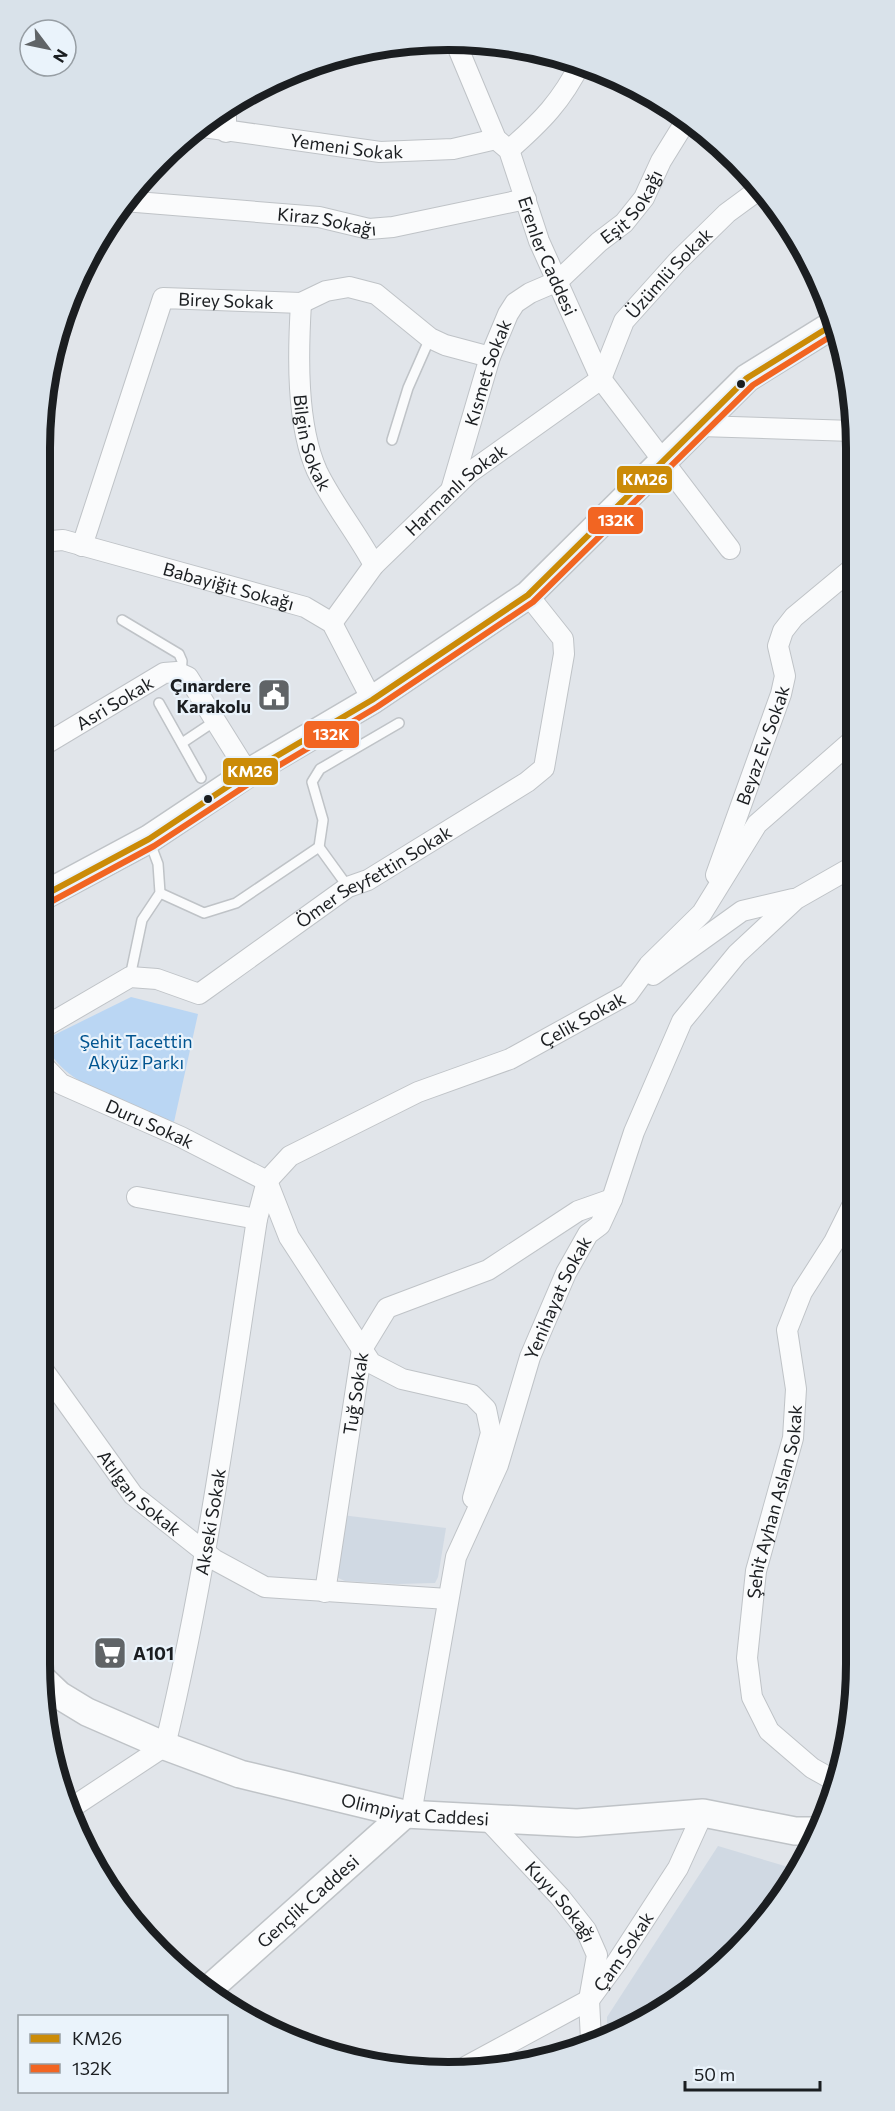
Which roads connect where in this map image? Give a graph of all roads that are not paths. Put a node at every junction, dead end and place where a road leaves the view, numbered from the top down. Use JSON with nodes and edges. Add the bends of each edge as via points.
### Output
{"nodes":[{"id":1,"x":460,"y":50,"type":"edge"},
{"id":2,"x":577,"y":72,"type":"edge"},
{"id":3,"x":226,"y":117,"type":"edge"},
{"id":4,"x":682,"y":127,"type":"edge"},
{"id":5,"x":210,"y":129,"type":"edge"},
{"id":6,"x":226,"y":132,"type":"junction"},
{"id":7,"x":502,"y":145,"type":"junction"},
{"id":8,"x":753,"y":193,"type":"edge"},
{"id":9,"x":526,"y":200,"type":"junction"},
{"id":10,"x":135,"y":202,"type":"edge"},
{"id":11,"x":558,"y":281,"type":"junction"},
{"id":12,"x":301,"y":303,"type":"junction"},
{"id":13,"x":827,"y":328,"type":"edge"},
{"id":14,"x":430,"y":338,"type":"junction"},
{"id":15,"x":490,"y":357,"type":"junction"},
{"id":16,"x":602,"y":379,"type":"junction"},
{"id":17,"x":700,"y":426,"type":"junction"},
{"id":18,"x":845,"y":431,"type":"edge"},
{"id":19,"x":392,"y":440,"type":"dead end"},
{"id":20,"x":661,"y":461,"type":"junction"},
{"id":21,"x":451,"y":491,"type":"junction"},
{"id":22,"x":50,"y":536,"type":"edge"},
{"id":23,"x":82,"y":546,"type":"junction"},
{"id":24,"x":730,"y":549,"type":"dead end"},
{"id":25,"x":374,"y":565,"type":"junction"},
{"id":26,"x":846,"y":574,"type":"edge"},
{"id":27,"x":528,"y":595,"type":"junction"},
{"id":28,"x":122,"y":620,"type":"dead end"},
{"id":29,"x":332,"y":624,"type":"junction"},
{"id":30,"x":181,"y":674,"type":"junction"},
{"id":31,"x":372,"y":700,"type":"junction"},
{"id":32,"x":159,"y":703,"type":"dead end"},
{"id":33,"x":215,"y":721,"type":"junction"},
{"id":34,"x":399,"y":723,"type":"dead end"},
{"id":35,"x":50,"y":741,"type":"edge"},
{"id":36,"x":182,"y":743,"type":"junction"},
{"id":37,"x":846,"y":746,"type":"edge"},
{"id":38,"x":248,"y":774,"type":"junction"},
{"id":39,"x":201,"y":778,"type":"dead end"},
{"id":40,"x":148,"y":839,"type":"junction"},
{"id":41,"x":319,"y":847,"type":"junction"},
{"id":42,"x":846,"y":871,"type":"edge"},
{"id":43,"x":348,"y":887,"type":"junction"},
{"id":44,"x":50,"y":892,"type":"edge"},
{"id":45,"x":160,"y":893,"type":"junction"},
{"id":46,"x":796,"y":899,"type":"junction"},
{"id":47,"x":702,"y":913,"type":"junction"},
{"id":48,"x":130,"y":977,"type":"junction"},
{"id":49,"x":628,"y":994,"type":"junction"},
{"id":50,"x":50,"y":1024,"type":"edge"},
{"id":51,"x":50,"y":1072,"type":"edge"},
{"id":52,"x":267,"y":1180,"type":"junction"},
{"id":53,"x":137,"y":1197,"type":"dead end"},
{"id":54,"x":612,"y":1199,"type":"junction"},
{"id":55,"x":846,"y":1218,"type":"edge"},
{"id":56,"x":257,"y":1219,"type":"junction"},
{"id":57,"x":362,"y":1349,"type":"junction"},
{"id":58,"x":50,"y":1379,"type":"edge"},
{"id":59,"x":207,"y":1553,"type":"junction"},
{"id":60,"x":456,"y":1557,"type":"junction"},
{"id":61,"x":325,"y":1592,"type":"junction"},
{"id":62,"x":448,"y":1599,"type":"junction"},
{"id":63,"x":50,"y":1686,"type":"edge"},
{"id":64,"x":165,"y":1746,"type":"junction"},
{"id":65,"x":829,"y":1777,"type":"edge"},
{"id":66,"x":76,"y":1805,"type":"edge"},
{"id":67,"x":703,"y":1813,"type":"junction"},
{"id":68,"x":408,"y":1814,"type":"junction"},
{"id":69,"x":487,"y":1819,"type":"junction"},
{"id":70,"x":808,"y":1831,"type":"edge"},
{"id":71,"x":213,"y":1985,"type":"edge"},
{"id":72,"x":589,"y":2000,"type":"junction"},
{"id":73,"x":591,"y":2034,"type":"edge"},
{"id":74,"x":477,"y":2061,"type":"edge"}],
"edges":[{"from":1,"to":7,"type":"street","name":"Erenler Caddesi"},
{"from":2,"to":7,"type":"street","via":[[546,117]]},
{"from":3,"to":6,"type":"street"},
{"from":4,"to":11,"type":"street","name":"Eşit Sokağı","via":[[644,198],[624,223]]},
{"from":5,"to":6,"type":"street","name":"Yemeni Sokak"},
{"from":6,"to":7,"type":"street","name":"Yemeni Sokak","via":[[380,152]]},
{"from":7,"to":9,"type":"street","name":"Erenler Caddesi"},
{"from":8,"to":16,"type":"street","name":"Üzümlü Sokak","via":[[677,262],[624,321]]},
{"from":9,"to":10,"type":"street","name":"Kiraz Sokağı","via":[[369,229],[319,217]]},
{"from":9,"to":11,"type":"street","name":"Erenler Caddesi"},
{"from":11,"to":15,"type":"street","name":"Kısmet Sokak","via":[[515,303]]},
{"from":11,"to":16,"type":"street","name":"Erenler Caddesi"},
{"from":12,"to":14,"type":"street","name":"Birey Sokak","via":[[326,291],[349,287],[376,294]]},
{"from":12,"to":23,"type":"street","name":"Birey Sokak","via":[[163,298]]},
{"from":12,"to":25,"type":"street","name":"Bilgin Sokak","via":[[298,344],[304,415],[316,468]]},
{"from":13,"to":17,"type":"street","via":[[747,378]]},
{"from":14,"to":15,"type":"street","name":"Birey Sokak"},
{"from":14,"to":19,"type":"lane","via":[[408,388]]},
{"from":15,"to":21,"type":"street","name":"Kısmet Sokak"},
{"from":16,"to":20,"type":"street","name":"Erenler Caddesi"},
{"from":16,"to":21,"type":"street","name":"Harmanlı Sokak","via":[[469,473]]},
{"from":17,"to":18,"type":"street"},
{"from":17,"to":20,"type":"street"},
{"from":20,"to":24,"type":"street","name":"Erenler Caddesi"},
{"from":20,"to":27,"type":"street"},
{"from":21,"to":25,"type":"street","name":"Harmanlı Sokak"},
{"from":22,"to":23,"type":"street","name":"Babayiğit Sokağı","via":[[59,532]]},
{"from":23,"to":29,"type":"street","name":"Babayiğit Sokağı","via":[[305,607]]},
{"from":25,"to":29,"type":"street","name":"Harmanlı Sokak"},
{"from":26,"to":47,"type":"street","name":"Beyaz Ev Sokak","via":[[783,631],[778,646],[785,676],[781,694]]},
{"from":27,"to":31,"type":"street"},
{"from":27,"to":43,"type":"street","name":"Ömer Seyfettin Sokak","via":[[563,639],[564,654],[544,768],[378,874]]},
{"from":28,"to":30,"type":"lane","via":[[179,654]]},
{"from":29,"to":31,"type":"street"},
{"from":30,"to":33,"type":"street","via":[[188,677]]},
{"from":30,"to":35,"type":"street","name":"Asri Sokak","via":[[164,673]]},
{"from":31,"to":38,"type":"street"},
{"from":32,"to":36,"type":"lane"},
{"from":33,"to":36,"type":"lane"},
{"from":33,"to":38,"type":"street"},
{"from":34,"to":41,"type":"lane","via":[[320,769],[312,782],[323,820]]},
{"from":36,"to":39,"type":"lane"},
{"from":37,"to":47,"type":"street","name":"Çelik Sokak","via":[[757,824]]},
{"from":38,"to":40,"type":"street"},
{"from":40,"to":44,"type":"street"},
{"from":40,"to":45,"type":"lane","via":[[158,864]]},
{"from":41,"to":43,"type":"lane"},
{"from":41,"to":45,"type":"lane","via":[[236,903],[204,913]]},
{"from":42,"to":46,"type":"street","name":"Yenihayat Sokak"},
{"from":43,"to":48,"type":"street","name":"Ömer Seyfettin Sokak","via":[[199,994],[157,979]]},
{"from":45,"to":48,"type":"lane","via":[[142,920]]},
{"from":46,"to":49,"type":"street","via":[[742,911]]},
{"from":46,"to":54,"type":"street","name":"Yenihayat Sokak","via":[[737,954],[682,1021],[633,1132]]},
{"from":47,"to":49,"type":"street","name":"Çelik Sokak","via":[[649,965]]},
{"from":48,"to":50,"type":"street"},
{"from":49,"to":52,"type":"street","name":"Çelik Sokak","via":[[510,1059],[418,1092],[290,1156]]},
{"from":51,"to":52,"type":"street","name":"Duru Sokak","via":[[61,1084]]},
{"from":52,"to":56,"type":"street","name":"Akseki Sokak"},
{"from":52,"to":57,"type":"street","via":[[289,1237]]},
{"from":53,"to":56,"type":"street"},
{"from":54,"to":57,"type":"street","name":"Tuğ Sokak","via":[[578,1211],[488,1270],[387,1308]]},
{"from":54,"to":60,"type":"street","name":"Yenihayat Sokak","via":[[600,1225],[588,1234],[566,1273],[530,1357],[498,1465]]},
{"from":55,"to":65,"type":"street","name":"Şehit Ayhan Aslan Sokak","via":[[802,1292],[787,1330],[796,1389],[793,1438],[756,1571],[747,1658],[752,1697],[769,1731]]},
{"from":56,"to":59,"type":"street","name":"Akseki Sokak"},
{"from":57,"to":60,"type":"street","via":[[370,1363],[402,1379],[472,1395],[486,1409],[490,1433]]},
{"from":57,"to":61,"type":"street","name":"Tuğ Sokak"},
{"from":58,"to":59,"type":"street","name":"Atılgan Sokak","via":[[133,1495]]},
{"from":59,"to":61,"type":"street","name":"Atılgan Sokak","via":[[265,1587]]},
{"from":59,"to":64,"type":"street","name":"Akseki Sokak"},
{"from":60,"to":62,"type":"street","name":"Yenihayat Sokak"},
{"from":61,"to":62,"type":"street","name":"Atılgan Sokak"},
{"from":62,"to":68,"type":"street","name":"Yenihayat Sokak"},
{"from":63,"to":64,"type":"street","name":"Olimpiyat Caddesi","via":[[87,1712]]},
{"from":64,"to":66,"type":"street"},
{"from":64,"to":68,"type":"street","name":"Olimpiyat Caddesi","via":[[240,1774]]},
{"from":67,"to":69,"type":"street","name":"Olimpiyat Caddesi","via":[[577,1823]]},
{"from":67,"to":70,"type":"street","name":"Olimpiyat Caddesi"},
{"from":67,"to":72,"type":"street","name":"Çam Sokak","via":[[678,1868]]},
{"from":68,"to":69,"type":"street","name":"Olimpiyat Caddesi"},
{"from":68,"to":71,"type":"street","name":"Gençlik Caddesi"},
{"from":69,"to":72,"type":"street","name":"Kuyu Sokağı","via":[[586,1930],[597,1955]]},
{"from":72,"to":73,"type":"street","name":"Kuyu Sokağı"},
{"from":72,"to":74,"type":"street","name":"Çam Sokak"}]}
